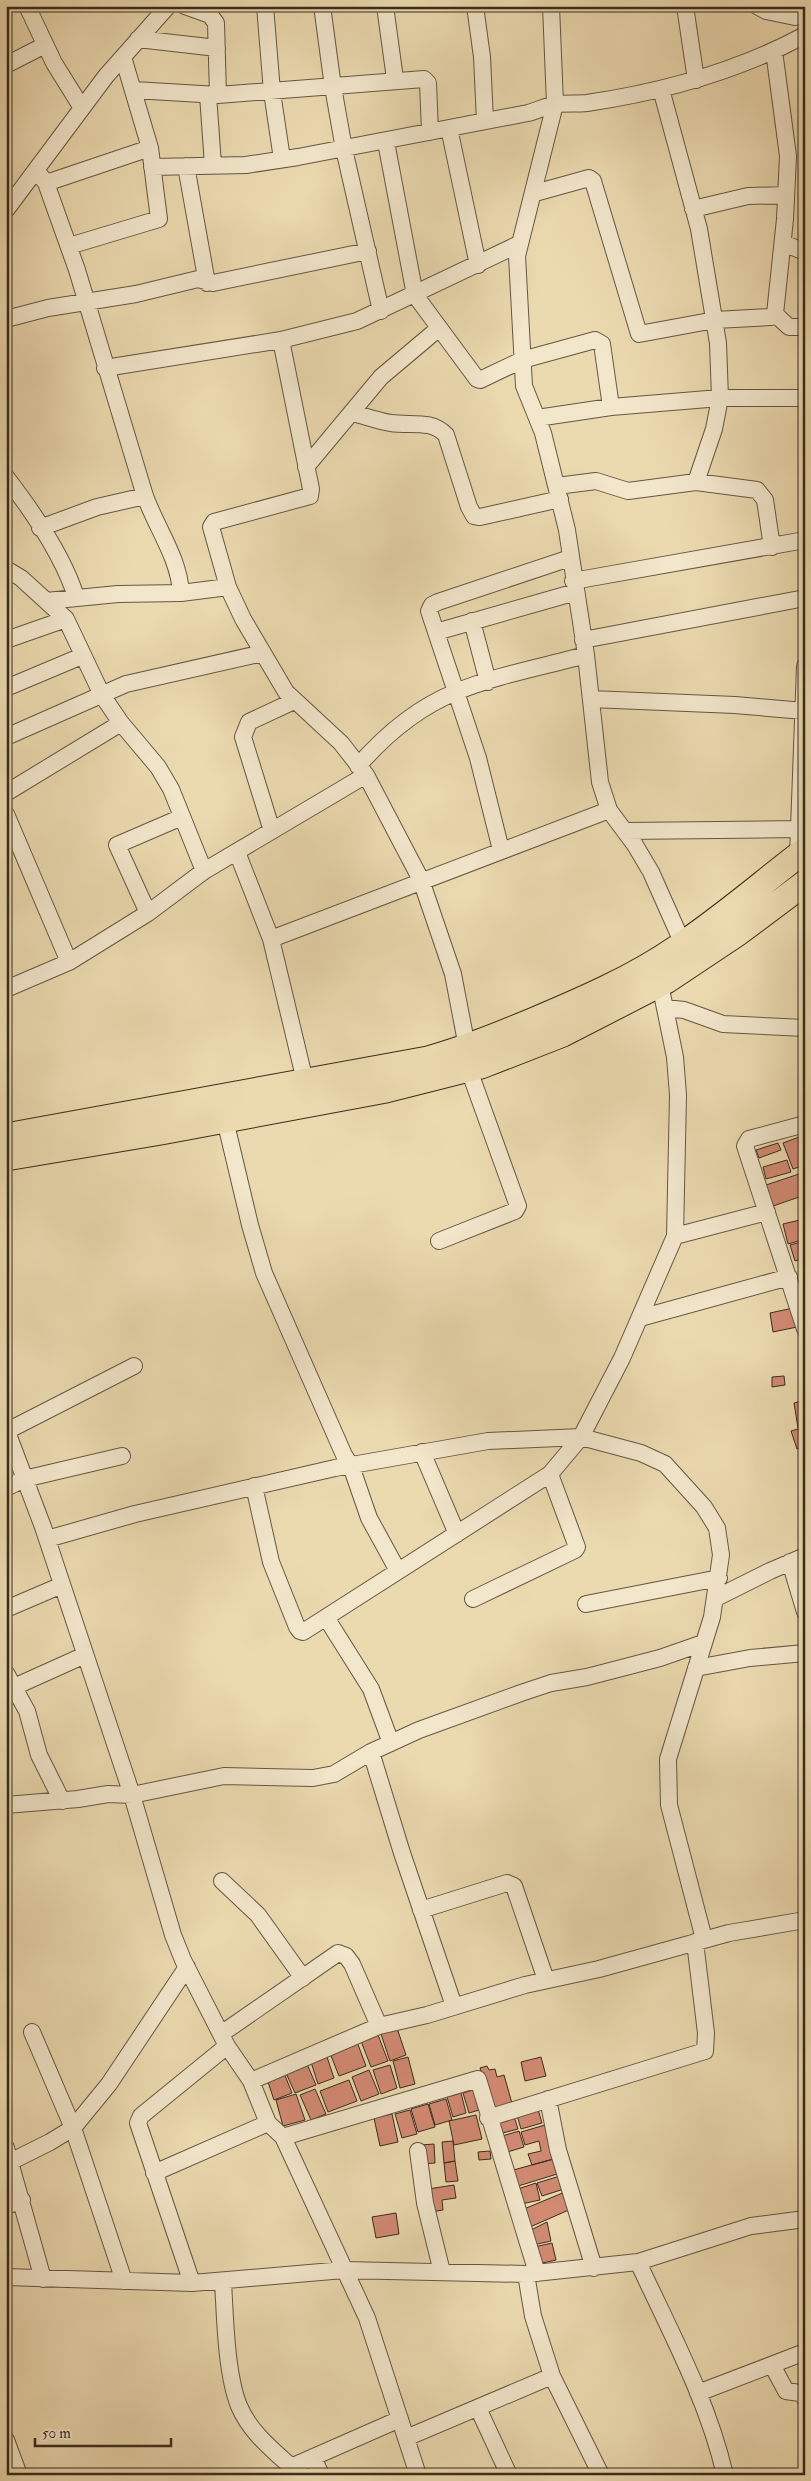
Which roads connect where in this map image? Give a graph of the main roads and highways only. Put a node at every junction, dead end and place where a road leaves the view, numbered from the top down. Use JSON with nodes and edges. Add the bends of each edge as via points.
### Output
{"nodes":[{"id":1,"x":800,"y":845,"type":"edge"},
{"id":2,"x":805,"y":883,"type":"edge"},
{"id":3,"x":468,"y":1058,"type":"junction"},
{"id":4,"x":6,"y":1136,"type":"edge"},
{"id":5,"x":6,"y":1158,"type":"edge"}],
"edges":[{"from":1,"to":3,"type":"main road","via":[[683,944],[608,987]]},
{"from":2,"to":3,"type":"main road","via":[[738,933],[663,996],[563,1034]]},
{"from":3,"to":4,"type":"main road","via":[[428,1059]]},
{"from":3,"to":5,"type":"main road","via":[[386,1090]]}]}
